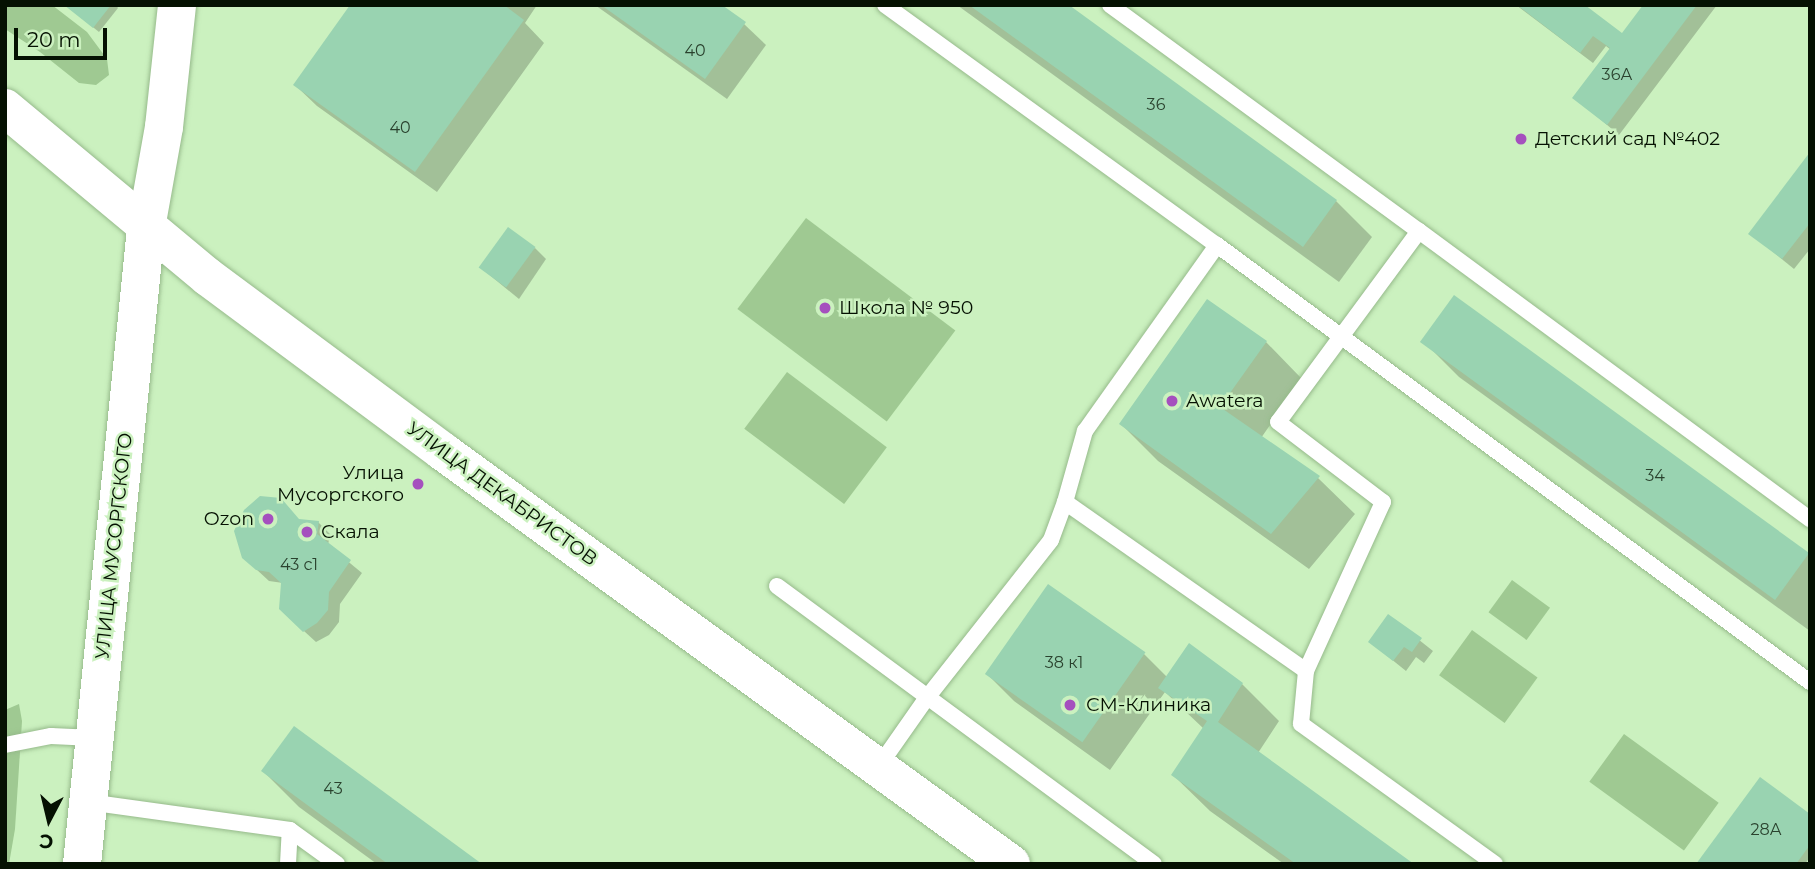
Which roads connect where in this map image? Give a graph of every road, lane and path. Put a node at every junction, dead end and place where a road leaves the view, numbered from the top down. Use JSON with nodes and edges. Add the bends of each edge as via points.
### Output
{"nodes":[{"id":1,"x":177,"y":5,"type":"edge"},
{"id":2,"x":885,"y":5,"type":"edge"},
{"id":3,"x":1110,"y":5,"type":"edge"},
{"id":4,"x":5,"y":108,"type":"edge"},
{"id":5,"x":146,"y":228,"type":"junction"},
{"id":6,"x":1419,"y":231,"type":"junction"},
{"id":7,"x":1217,"y":245,"type":"junction"},
{"id":8,"x":1341,"y":334,"type":"junction"},
{"id":9,"x":1065,"y":502,"type":"junction"},
{"id":10,"x":1810,"y":519,"type":"edge"},
{"id":11,"x":777,"y":586,"type":"dead end"},
{"id":12,"x":1306,"y":671,"type":"junction"},
{"id":13,"x":1810,"y":682,"type":"edge"},
{"id":14,"x":926,"y":699,"type":"junction"},
{"id":15,"x":94,"y":738,"type":"junction"},
{"id":16,"x":5,"y":745,"type":"edge"},
{"id":17,"x":879,"y":766,"type":"junction"},
{"id":18,"x":88,"y":802,"type":"junction"},
{"id":19,"x":290,"y":830,"type":"junction"},
{"id":20,"x":82,"y":864,"type":"edge"},
{"id":21,"x":288,"y":864,"type":"edge"},
{"id":22,"x":337,"y":864,"type":"edge"},
{"id":23,"x":1011,"y":864,"type":"edge"},
{"id":24,"x":1154,"y":864,"type":"edge"},
{"id":25,"x":1495,"y":864,"type":"edge"}],
"edges":[{"from":1,"to":5,"type":"main road","name":"УЛИЦА МУСОРГСКОГО","via":[[164,127]]},
{"from":2,"to":7,"type":"lane"},
{"from":3,"to":6,"type":"lane"},
{"from":4,"to":5,"type":"main road","name":"УЛИЦА ДЕКАБРИСТОВ"},
{"from":5,"to":15,"type":"main road","name":"УЛИЦА МУСОРГСКОГО"},
{"from":5,"to":17,"type":"main road","name":"УЛИЦА ДЕКАБРИСТОВ","via":[[442,451]]},
{"from":6,"to":8,"type":"lane"},
{"from":6,"to":10,"type":"lane"},
{"from":7,"to":8,"type":"lane"},
{"from":7,"to":9,"type":"lane","via":[[1085,431]]},
{"from":8,"to":12,"type":"lane","via":[[1278,422],[1383,502]]},
{"from":8,"to":13,"type":"lane"},
{"from":9,"to":12,"type":"lane"},
{"from":9,"to":14,"type":"lane","via":[[1051,540]]},
{"from":11,"to":14,"type":"lane"},
{"from":12,"to":25,"type":"lane","via":[[1301,724]]},
{"from":14,"to":17,"type":"lane"},
{"from":14,"to":24,"type":"lane"},
{"from":15,"to":16,"type":"lane","via":[[51,736]]},
{"from":15,"to":18,"type":"main road","name":"УЛИЦА МУСОРГСКОГО"},
{"from":17,"to":23,"type":"main road","name":"УЛИЦА ДЕКАБРИСТОВ"},
{"from":18,"to":19,"type":"lane"},
{"from":18,"to":20,"type":"main road","name":"УЛИЦА МУСОРГСКОГО"},
{"from":19,"to":21,"type":"lane"},
{"from":19,"to":22,"type":"lane"}]}
